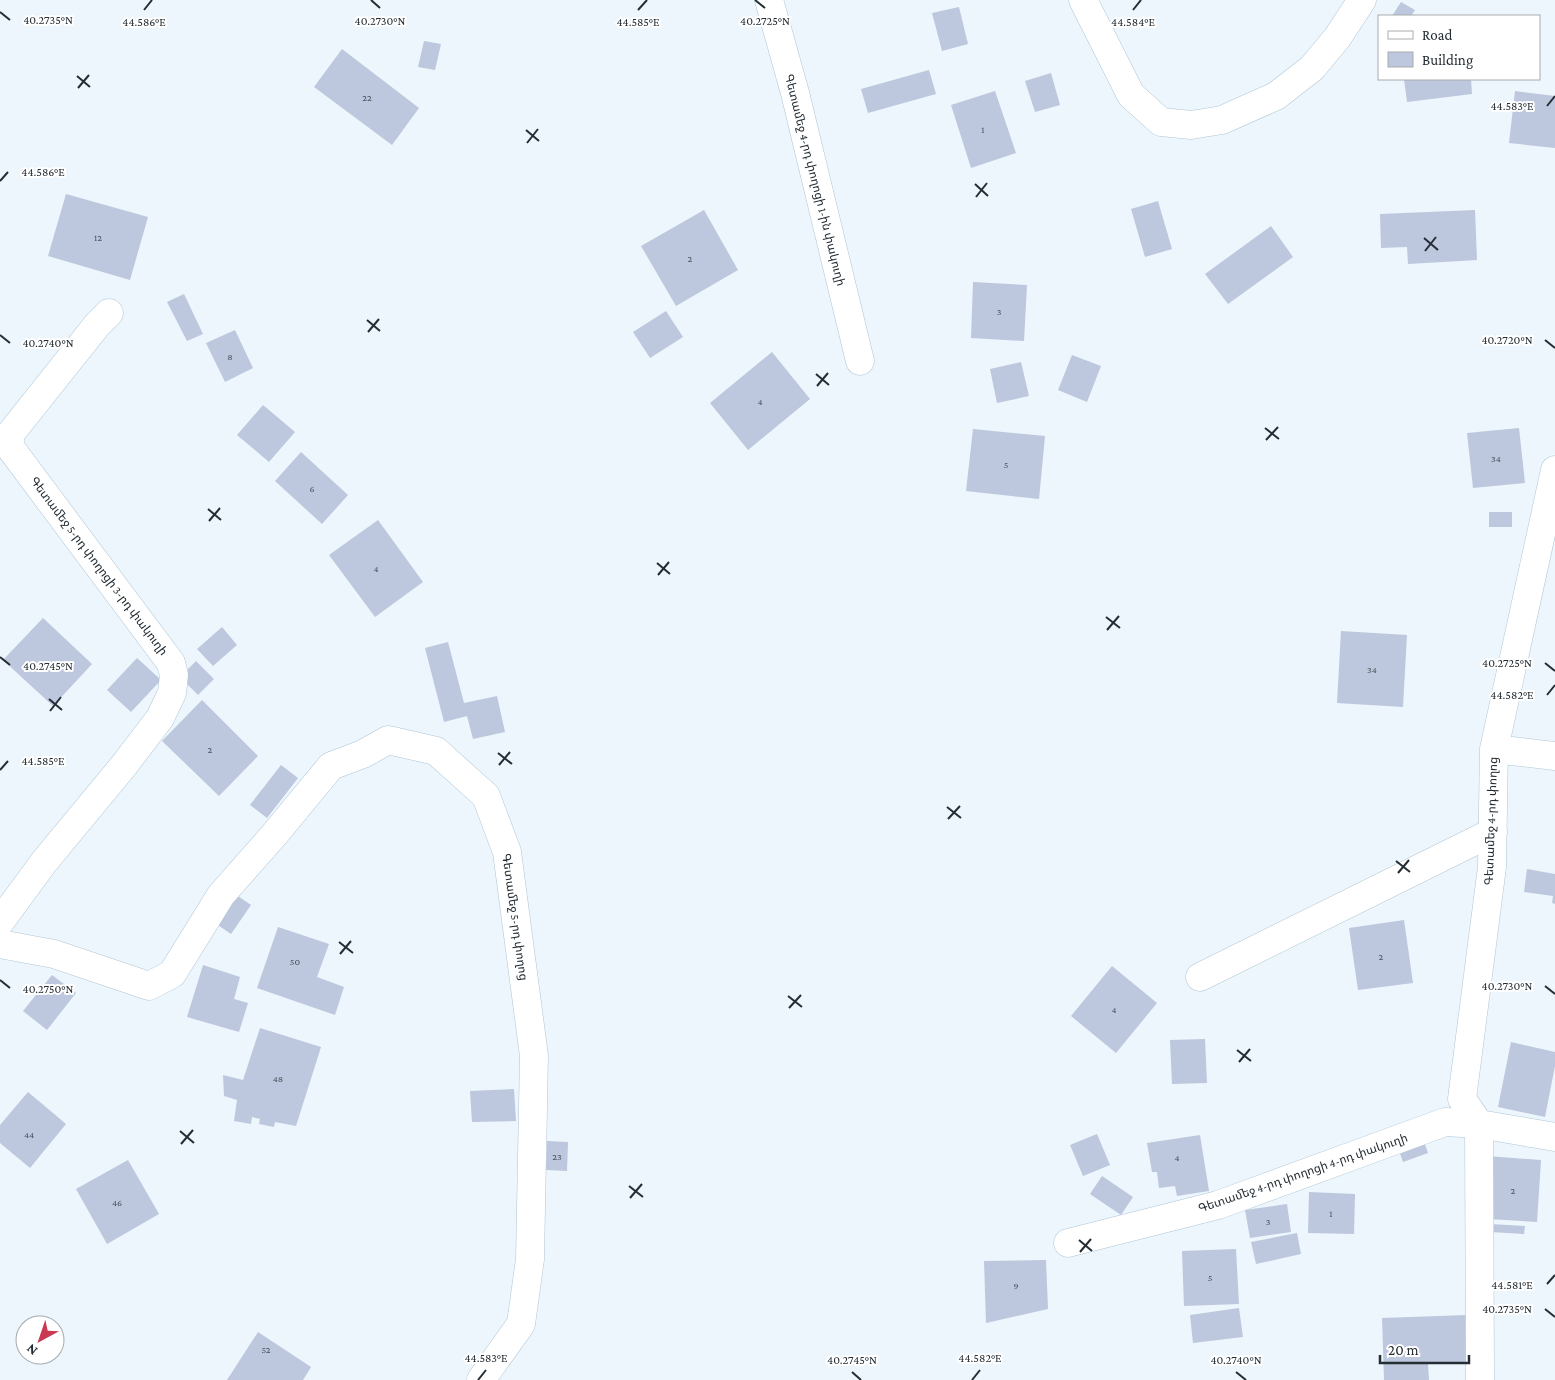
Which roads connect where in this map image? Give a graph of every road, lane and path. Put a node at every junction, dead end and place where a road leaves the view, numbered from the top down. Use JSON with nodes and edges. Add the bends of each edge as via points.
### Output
{"nodes":[{"id":1,"x":769,"y":0,"type":"edge"},
{"id":2,"x":1083,"y":0,"type":"edge"},
{"id":3,"x":1362,"y":0,"type":"edge"},
{"id":4,"x":109,"y":313,"type":"dead end"},
{"id":5,"x":860,"y":361,"type":"dead end"},
{"id":6,"x":1555,"y":470,"type":"edge"},
{"id":7,"x":1494,"y":749,"type":"junction"},
{"id":8,"x":1555,"y":756,"type":"edge"},
{"id":9,"x":1493,"y":832,"type":"junction"},
{"id":10,"x":0,"y":922,"type":"edge"},
{"id":11,"x":0,"y":944,"type":"edge"},
{"id":12,"x":1200,"y":977,"type":"dead end"},
{"id":13,"x":1479,"y":1124,"type":"junction"},
{"id":14,"x":1555,"y":1137,"type":"edge"},
{"id":15,"x":1068,"y":1243,"type":"dead end"},
{"id":16,"x":481,"y":1380,"type":"edge"},
{"id":17,"x":1480,"y":1380,"type":"edge"}],
"edges":[{"from":1,"to":5,"type":"street","name":"Գետամեջ 4-րդ փողոցի 1-ին փակուղի"},
{"from":2,"to":3,"type":"street","via":[[1131,95],[1161,122],[1191,125],[1222,120],[1276,96],[1312,68]]},
{"from":4,"to":10,"type":"street","name":"Գետամեջ 5-րդ փողոցի 3-րդ փակուղի","via":[[11,433],[9,446],[171,662],[174,675],[172,693],[160,718]]},
{"from":6,"to":7,"type":"street","name":"Գետամեջ 4-րդ փողոց"},
{"from":7,"to":8,"type":"street"},
{"from":7,"to":9,"type":"street","name":"Գետամեջ 4-րդ փողոց"},
{"from":9,"to":12,"type":"street"},
{"from":9,"to":13,"type":"street","name":"Գետամեջ 4-րդ փողոց","via":[[1492,867],[1462,1100]]},
{"from":11,"to":16,"type":"street","name":"Գետամեջ 5-րդ փողոց","via":[[54,954],[149,986],[172,974],[221,895],[331,766],[388,740],[436,751],[486,796],[507,852],[534,1056],[530,1259],[521,1324]]},
{"from":13,"to":14,"type":"street","name":"Գետամեջ 4-րդ փողոցի 4-րդ փակուղի"},
{"from":13,"to":15,"type":"street","name":"Գետամեջ 4-րդ փողոցի 4-րդ փակուղի","via":[[1445,1122],[1218,1205]]},
{"from":13,"to":17,"type":"street"}]}
